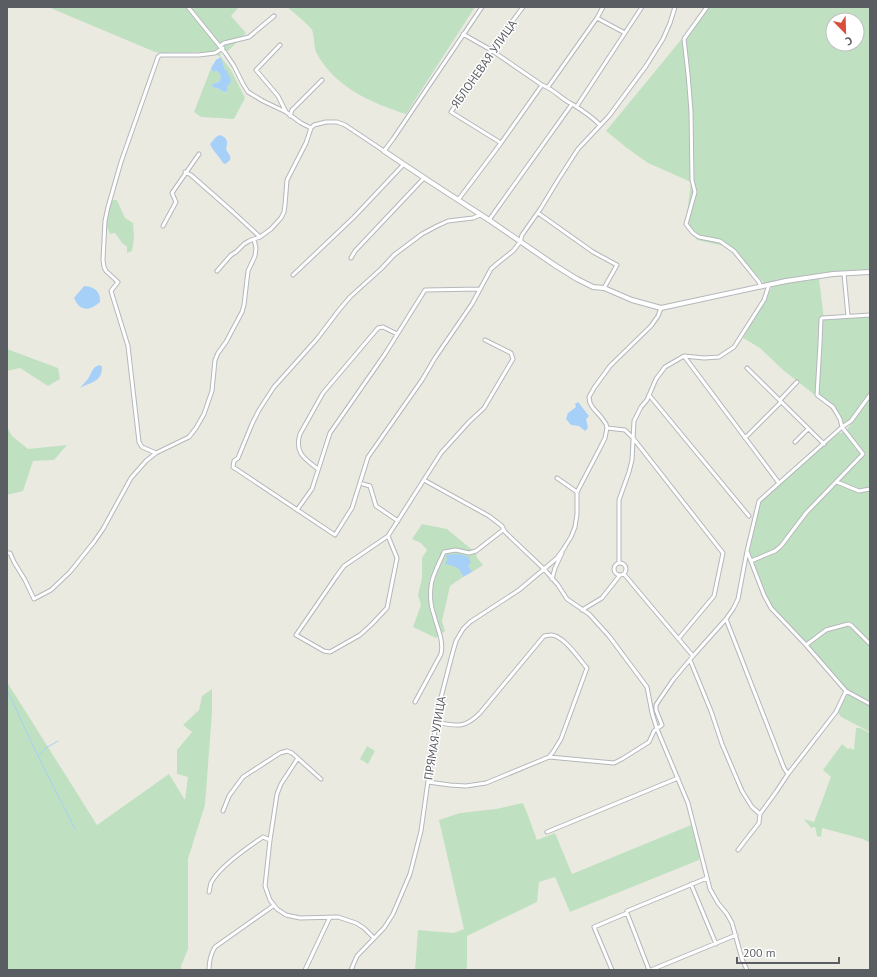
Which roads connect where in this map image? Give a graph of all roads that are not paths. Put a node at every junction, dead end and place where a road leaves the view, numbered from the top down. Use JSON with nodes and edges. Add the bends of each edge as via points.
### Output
{"nodes":[{"id":1,"x":188,"y":7,"type":"edge"},
{"id":2,"x":482,"y":7,"type":"edge"},
{"id":3,"x":524,"y":7,"type":"edge"},
{"id":4,"x":604,"y":7,"type":"edge"},
{"id":5,"x":642,"y":7,"type":"edge"},
{"id":6,"x":675,"y":7,"type":"edge"},
{"id":7,"x":707,"y":7,"type":"edge"},
{"id":8,"x":274,"y":16,"type":"dead end"},
{"id":9,"x":597,"y":18,"type":"junction"},
{"id":10,"x":625,"y":32,"type":"junction"},
{"id":11,"x":463,"y":34,"type":"junction"},
{"id":12,"x":280,"y":45,"type":"dead end"},
{"id":13,"x":221,"y":47,"type":"junction"},
{"id":14,"x":491,"y":50,"type":"junction"},
{"id":15,"x":322,"y":80,"type":"dead end"},
{"id":16,"x":542,"y":85,"type":"junction"},
{"id":17,"x":548,"y":87,"type":"junction"},
{"id":18,"x":572,"y":104,"type":"junction"},
{"id":19,"x":576,"y":106,"type":"junction"},
{"id":20,"x":286,"y":112,"type":"junction"},
{"id":21,"x":290,"y":116,"type":"junction"},
{"id":22,"x":600,"y":125,"type":"junction"},
{"id":23,"x":311,"y":128,"type":"junction"},
{"id":24,"x":501,"y":143,"type":"junction"},
{"id":25,"x":384,"y":151,"type":"junction"},
{"id":26,"x":199,"y":154,"type":"dead end"},
{"id":27,"x":404,"y":164,"type":"junction"},
{"id":28,"x":186,"y":172,"type":"junction"},
{"id":29,"x":424,"y":178,"type":"junction"},
{"id":30,"x":458,"y":200,"type":"junction"},
{"id":31,"x":538,"y":213,"type":"junction"},
{"id":32,"x":480,"y":215,"type":"junction"},
{"id":33,"x":489,"y":220,"type":"junction"},
{"id":34,"x":163,"y":226,"type":"dead end"},
{"id":35,"x":260,"y":237,"type":"junction"},
{"id":36,"x":254,"y":239,"type":"junction"},
{"id":37,"x":520,"y":242,"type":"junction"},
{"id":38,"x":351,"y":258,"type":"dead end"},
{"id":39,"x":217,"y":271,"type":"dead end"},
{"id":40,"x":870,"y":272,"type":"edge"},
{"id":41,"x":844,"y":274,"type":"junction"},
{"id":42,"x":293,"y":275,"type":"dead end"},
{"id":43,"x":769,"y":285,"type":"junction"},
{"id":44,"x":761,"y":287,"type":"junction"},
{"id":45,"x":604,"y":288,"type":"junction"},
{"id":46,"x":480,"y":289,"type":"junction"},
{"id":47,"x":661,"y":308,"type":"junction"},
{"id":48,"x":870,"y":314,"type":"edge"},
{"id":49,"x":848,"y":316,"type":"junction"},
{"id":50,"x":397,"y":334,"type":"junction"},
{"id":51,"x":485,"y":340,"type":"dead end"},
{"id":52,"x":684,"y":356,"type":"junction"},
{"id":53,"x":747,"y":368,"type":"dead end"},
{"id":54,"x":797,"y":382,"type":"dead end"},
{"id":55,"x":649,"y":395,"type":"junction"},
{"id":56,"x":870,"y":395,"type":"edge"},
{"id":57,"x":781,"y":401,"type":"junction"},
{"id":58,"x":842,"y":427,"type":"junction"},
{"id":59,"x":607,"y":428,"type":"junction"},
{"id":60,"x":808,"y":429,"type":"junction"},
{"id":61,"x":633,"y":438,"type":"junction"},
{"id":62,"x":745,"y":438,"type":"junction"},
{"id":63,"x":795,"y":442,"type":"dead end"},
{"id":64,"x":824,"y":444,"type":"junction"},
{"id":65,"x":156,"y":453,"type":"junction"},
{"id":66,"x":318,"y":469,"type":"junction"},
{"id":67,"x":556,"y":478,"type":"dead end"},
{"id":68,"x":424,"y":480,"type":"junction"},
{"id":69,"x":837,"y":482,"type":"junction"},
{"id":70,"x":778,"y":483,"type":"junction"},
{"id":71,"x":363,"y":484,"type":"dead end"},
{"id":72,"x":870,"y":489,"type":"edge"},
{"id":73,"x":577,"y":492,"type":"junction"},
{"id":74,"x":297,"y":510,"type":"junction"},
{"id":75,"x":749,"y":516,"type":"dead end"},
{"id":76,"x":398,"y":521,"type":"junction"},
{"id":77,"x":504,"y":530,"type":"junction"},
{"id":78,"x":388,"y":536,"type":"junction"},
{"id":79,"x":564,"y":548,"type":"junction"},
{"id":80,"x":747,"y":551,"type":"junction"},
{"id":81,"x":7,"y":553,"type":"edge"},
{"id":82,"x":751,"y":561,"type":"junction"},
{"id":83,"x":619,"y":562,"type":"junction"},
{"id":84,"x":544,"y":569,"type":"junction"},
{"id":85,"x":624,"y":574,"type":"junction"},
{"id":86,"x":620,"y":575,"type":"junction"},
{"id":87,"x":552,"y":579,"type":"junction"},
{"id":88,"x":582,"y":610,"type":"junction"},
{"id":89,"x":726,"y":619,"type":"junction"},
{"id":90,"x":678,"y":638,"type":"junction"},
{"id":91,"x":870,"y":644,"type":"edge"},
{"id":92,"x":806,"y":645,"type":"junction"},
{"id":93,"x":693,"y":656,"type":"junction"},
{"id":94,"x":690,"y":660,"type":"junction"},
{"id":95,"x":846,"y":691,"type":"junction"},
{"id":96,"x":415,"y":702,"type":"dead end"},
{"id":97,"x":870,"y":704,"type":"edge"},
{"id":98,"x":436,"y":722,"type":"junction"},
{"id":99,"x":657,"y":729,"type":"junction"},
{"id":100,"x":549,"y":756,"type":"junction"},
{"id":101,"x":298,"y":758,"type":"junction"},
{"id":102,"x":788,"y":774,"type":"junction"},
{"id":103,"x":678,"y":778,"type":"junction"},
{"id":104,"x":322,"y":779,"type":"dead end"},
{"id":105,"x":428,"y":782,"type":"junction"},
{"id":106,"x":223,"y":811,"type":"dead end"},
{"id":107,"x":760,"y":814,"type":"junction"},
{"id":108,"x":547,"y":832,"type":"dead end"},
{"id":109,"x":270,"y":840,"type":"junction"},
{"id":110,"x":738,"y":850,"type":"dead end"},
{"id":111,"x":707,"y":878,"type":"junction"},
{"id":112,"x":692,"y":884,"type":"junction"},
{"id":113,"x":209,"y":892,"type":"dead end"},
{"id":114,"x":274,"y":906,"type":"junction"},
{"id":115,"x":627,"y":913,"type":"junction"},
{"id":116,"x":330,"y":917,"type":"junction"},
{"id":117,"x":736,"y":935,"type":"junction"},
{"id":118,"x":374,"y":938,"type":"junction"},
{"id":119,"x":716,"y":944,"type":"junction"},
{"id":120,"x":209,"y":970,"type":"edge"},
{"id":121,"x":305,"y":970,"type":"edge"},
{"id":122,"x":350,"y":970,"type":"edge"},
{"id":123,"x":612,"y":970,"type":"edge"},
{"id":124,"x":650,"y":970,"type":"edge"},
{"id":125,"x":747,"y":970,"type":"edge"}],
"edges":[{"from":1,"to":13,"type":"street"},
{"from":2,"to":11,"type":"street"},
{"from":3,"to":14,"type":"street","name":"ЯБЛОНЕВАЯ УЛИЦА"},
{"from":4,"to":9,"type":"street"},
{"from":5,"to":10,"type":"street"},
{"from":6,"to":22,"type":"street","via":[[656,51]]},
{"from":7,"to":44,"type":"street","via":[[684,39],[691,111],[692,180],[695,192],[686,224],[700,237],[720,241],[734,251]]},
{"from":8,"to":13,"type":"street","via":[[249,37],[224,43]]},
{"from":9,"to":10,"type":"street"},
{"from":9,"to":17,"type":"street"},
{"from":10,"to":19,"type":"street"},
{"from":11,"to":14,"type":"street"},
{"from":11,"to":25,"type":"street"},
{"from":12,"to":20,"type":"street","via":[[256,70],[278,96]]},
{"from":13,"to":20,"type":"street","via":[[248,92]]},
{"from":13,"to":65,"type":"street","via":[[215,53],[158,57],[105,221],[104,267],[118,282],[111,291],[128,346],[139,442],[142,447]]},
{"from":14,"to":16,"type":"street"},
{"from":14,"to":24,"type":"street","name":"ЯБЛОНЕВАЯ УЛИЦА","via":[[451,112]]},
{"from":15,"to":21,"type":"street","via":[[292,110]]},
{"from":16,"to":17,"type":"street"},
{"from":16,"to":24,"type":"street"},
{"from":17,"to":18,"type":"street"},
{"from":18,"to":19,"type":"street"},
{"from":18,"to":33,"type":"street"},
{"from":19,"to":22,"type":"street"},
{"from":20,"to":21,"type":"street"},
{"from":21,"to":23,"type":"street"},
{"from":22,"to":31,"type":"street","via":[[578,149]]},
{"from":23,"to":25,"type":"street","via":[[320,123],[337,122]]},
{"from":23,"to":35,"type":"street","via":[[287,180],[284,212],[271,229]]},
{"from":24,"to":30,"type":"street"},
{"from":25,"to":27,"type":"street"},
{"from":26,"to":28,"type":"street"},
{"from":27,"to":29,"type":"street"},
{"from":27,"to":42,"type":"street","via":[[346,226]]},
{"from":28,"to":34,"type":"street","via":[[172,193],[176,202]]},
{"from":28,"to":35,"type":"street"},
{"from":29,"to":30,"type":"street"},
{"from":29,"to":38,"type":"street"},
{"from":30,"to":32,"type":"street"},
{"from":31,"to":37,"type":"street"},
{"from":31,"to":45,"type":"street","via":[[593,252],[617,265]]},
{"from":32,"to":33,"type":"street"},
{"from":32,"to":74,"type":"street","via":[[448,221],[437,226],[394,255],[342,306],[317,339],[274,387],[259,410],[233,467]]},
{"from":33,"to":37,"type":"street"},
{"from":35,"to":36,"type":"street"},
{"from":36,"to":39,"type":"street","via":[[231,255]]},
{"from":36,"to":65,"type":"street","via":[[255,256],[248,271],[244,306],[218,353],[212,392],[204,414],[189,437]]},
{"from":37,"to":45,"type":"street","via":[[577,279]]},
{"from":37,"to":46,"type":"street","via":[[491,269]]},
{"from":40,"to":41,"type":"street"},
{"from":41,"to":43,"type":"street"},
{"from":41,"to":49,"type":"street"},
{"from":43,"to":44,"type":"street"},
{"from":43,"to":52,"type":"street","via":[[764,300],[734,347],[719,357]]},
{"from":44,"to":47,"type":"street"},
{"from":45,"to":47,"type":"street","via":[[632,300]]},
{"from":46,"to":50,"type":"street","via":[[424,290]]},
{"from":46,"to":74,"type":"street","via":[[422,380],[368,457],[352,508],[335,535]]},
{"from":47,"to":59,"type":"street","via":[[651,326],[610,366],[589,397],[590,403]]},
{"from":48,"to":49,"type":"street"},
{"from":49,"to":58,"type":"street","via":[[821,319],[817,395],[833,407]]},
{"from":50,"to":66,"type":"street","via":[[330,433]]},
{"from":50,"to":66,"type":"street","via":[[383,327],[378,328],[322,393],[298,440],[298,450]]},
{"from":51,"to":68,"type":"street","via":[[511,353],[513,359],[484,408],[449,443]]},
{"from":52,"to":55,"type":"street","via":[[665,367]]},
{"from":52,"to":62,"type":"street"},
{"from":53,"to":57,"type":"street"},
{"from":54,"to":57,"type":"street"},
{"from":55,"to":61,"type":"street","via":[[634,420]]},
{"from":55,"to":75,"type":"street"},
{"from":56,"to":58,"type":"street","via":[[851,421]]},
{"from":57,"to":60,"type":"street"},
{"from":57,"to":62,"type":"street"},
{"from":58,"to":64,"type":"street"},
{"from":58,"to":69,"type":"street","via":[[863,454]]},
{"from":59,"to":61,"type":"street","via":[[625,430]]},
{"from":59,"to":73,"type":"street","via":[[605,438]]},
{"from":60,"to":63,"type":"street"},
{"from":60,"to":64,"type":"street"},
{"from":61,"to":83,"type":"street","via":[[632,460],[619,500]]},
{"from":61,"to":90,"type":"street","via":[[723,553],[714,596]]},
{"from":62,"to":70,"type":"street"},
{"from":64,"to":70,"type":"street"},
{"from":65,"to":81,"type":"street","via":[[146,460],[132,478],[94,542],[70,572],[51,590],[34,599],[10,553]]},
{"from":66,"to":74,"type":"street","via":[[312,489]]},
{"from":67,"to":73,"type":"street"},
{"from":68,"to":76,"type":"street"},
{"from":68,"to":77,"type":"street","via":[[489,516]]},
{"from":69,"to":72,"type":"street","via":[[859,491]]},
{"from":69,"to":82,"type":"street","via":[[806,513],[781,546]]},
{"from":70,"to":80,"type":"street","via":[[759,501]]},
{"from":71,"to":76,"type":"street","via":[[370,486],[376,506]]},
{"from":73,"to":79,"type":"street","via":[[575,527]]},
{"from":76,"to":78,"type":"street"},
{"from":77,"to":84,"type":"street"},
{"from":77,"to":96,"type":"street","via":[[476,551],[444,552],[430,586],[433,614],[442,649]]},
{"from":78,"to":78,"type":"street","via":[[396,558],[387,608],[360,635],[330,652],[296,635],[344,566]]},
{"from":79,"to":84,"type":"street","name":"ПРЯМАЯ УЛИЦА"},
{"from":79,"to":87,"type":"street"},
{"from":80,"to":82,"type":"street"},
{"from":80,"to":89,"type":"street","via":[[738,598]]},
{"from":82,"to":92,"type":"street","via":[[771,608]]},
{"from":83,"to":85,"type":"street","via":[[626,566]]},
{"from":83,"to":86,"type":"street","via":[[614,570]]},
{"from":84,"to":87,"type":"street"},
{"from":84,"to":98,"type":"street","name":"ПРЯМАЯ УЛИЦА","via":[[463,629],[456,641]]},
{"from":85,"to":86,"type":"street"},
{"from":85,"to":90,"type":"street"},
{"from":86,"to":88,"type":"street","via":[[602,598]]},
{"from":87,"to":88,"type":"street","via":[[567,599]]},
{"from":88,"to":99,"type":"street","via":[[609,636],[647,687]]},
{"from":89,"to":93,"type":"street"},
{"from":89,"to":102,"type":"street"},
{"from":90,"to":93,"type":"street"},
{"from":91,"to":92,"type":"street","via":[[848,624],[826,630]]},
{"from":92,"to":95,"type":"street"},
{"from":93,"to":94,"type":"street"},
{"from":94,"to":99,"type":"street","via":[[656,705],[662,725]]},
{"from":94,"to":107,"type":"street","via":[[742,791]]},
{"from":95,"to":97,"type":"street"},
{"from":95,"to":102,"type":"street","via":[[836,712]]},
{"from":98,"to":100,"type":"street","via":[[459,726],[469,722],[480,713],[544,636],[550,634],[564,641],[587,668],[561,739]]},
{"from":98,"to":105,"type":"street","name":"ПРЯМАЯ УЛИЦА"},
{"from":99,"to":100,"type":"street","via":[[649,742],[614,763]]},
{"from":99,"to":103,"type":"street"},
{"from":100,"to":105,"type":"street","via":[[486,783],[466,786]]},
{"from":101,"to":104,"type":"street"},
{"from":101,"to":106,"type":"street","via":[[287,751],[280,753],[243,777],[229,796]]},
{"from":101,"to":109,"type":"street","via":[[277,794]]},
{"from":102,"to":107,"type":"street"},
{"from":103,"to":108,"type":"street"},
{"from":103,"to":111,"type":"street","via":[[688,802]]},
{"from":105,"to":118,"type":"street","name":"ПРЯМАЯ УЛИЦА","via":[[421,831],[410,874],[393,914]]},
{"from":107,"to":110,"type":"street","via":[[759,823]]},
{"from":109,"to":113,"type":"street","via":[[263,837],[219,872],[211,883]]},
{"from":109,"to":114,"type":"street","via":[[265,886]]},
{"from":111,"to":112,"type":"street"},
{"from":111,"to":117,"type":"street","via":[[710,889],[727,914]]},
{"from":112,"to":115,"type":"street"},
{"from":112,"to":119,"type":"street"},
{"from":114,"to":116,"type":"street","via":[[281,913],[292,917]]},
{"from":114,"to":120,"type":"street","via":[[215,947],[210,956]]},
{"from":115,"to":123,"type":"street","via":[[594,927]]},
{"from":115,"to":124,"type":"street"},
{"from":116,"to":118,"type":"street","via":[[356,923]]},
{"from":116,"to":121,"type":"street"},
{"from":117,"to":119,"type":"street"},
{"from":117,"to":125,"type":"street"},
{"from":118,"to":122,"type":"street","name":"ПРЯМАЯ УЛИЦА"},
{"from":119,"to":124,"type":"street"}]}
